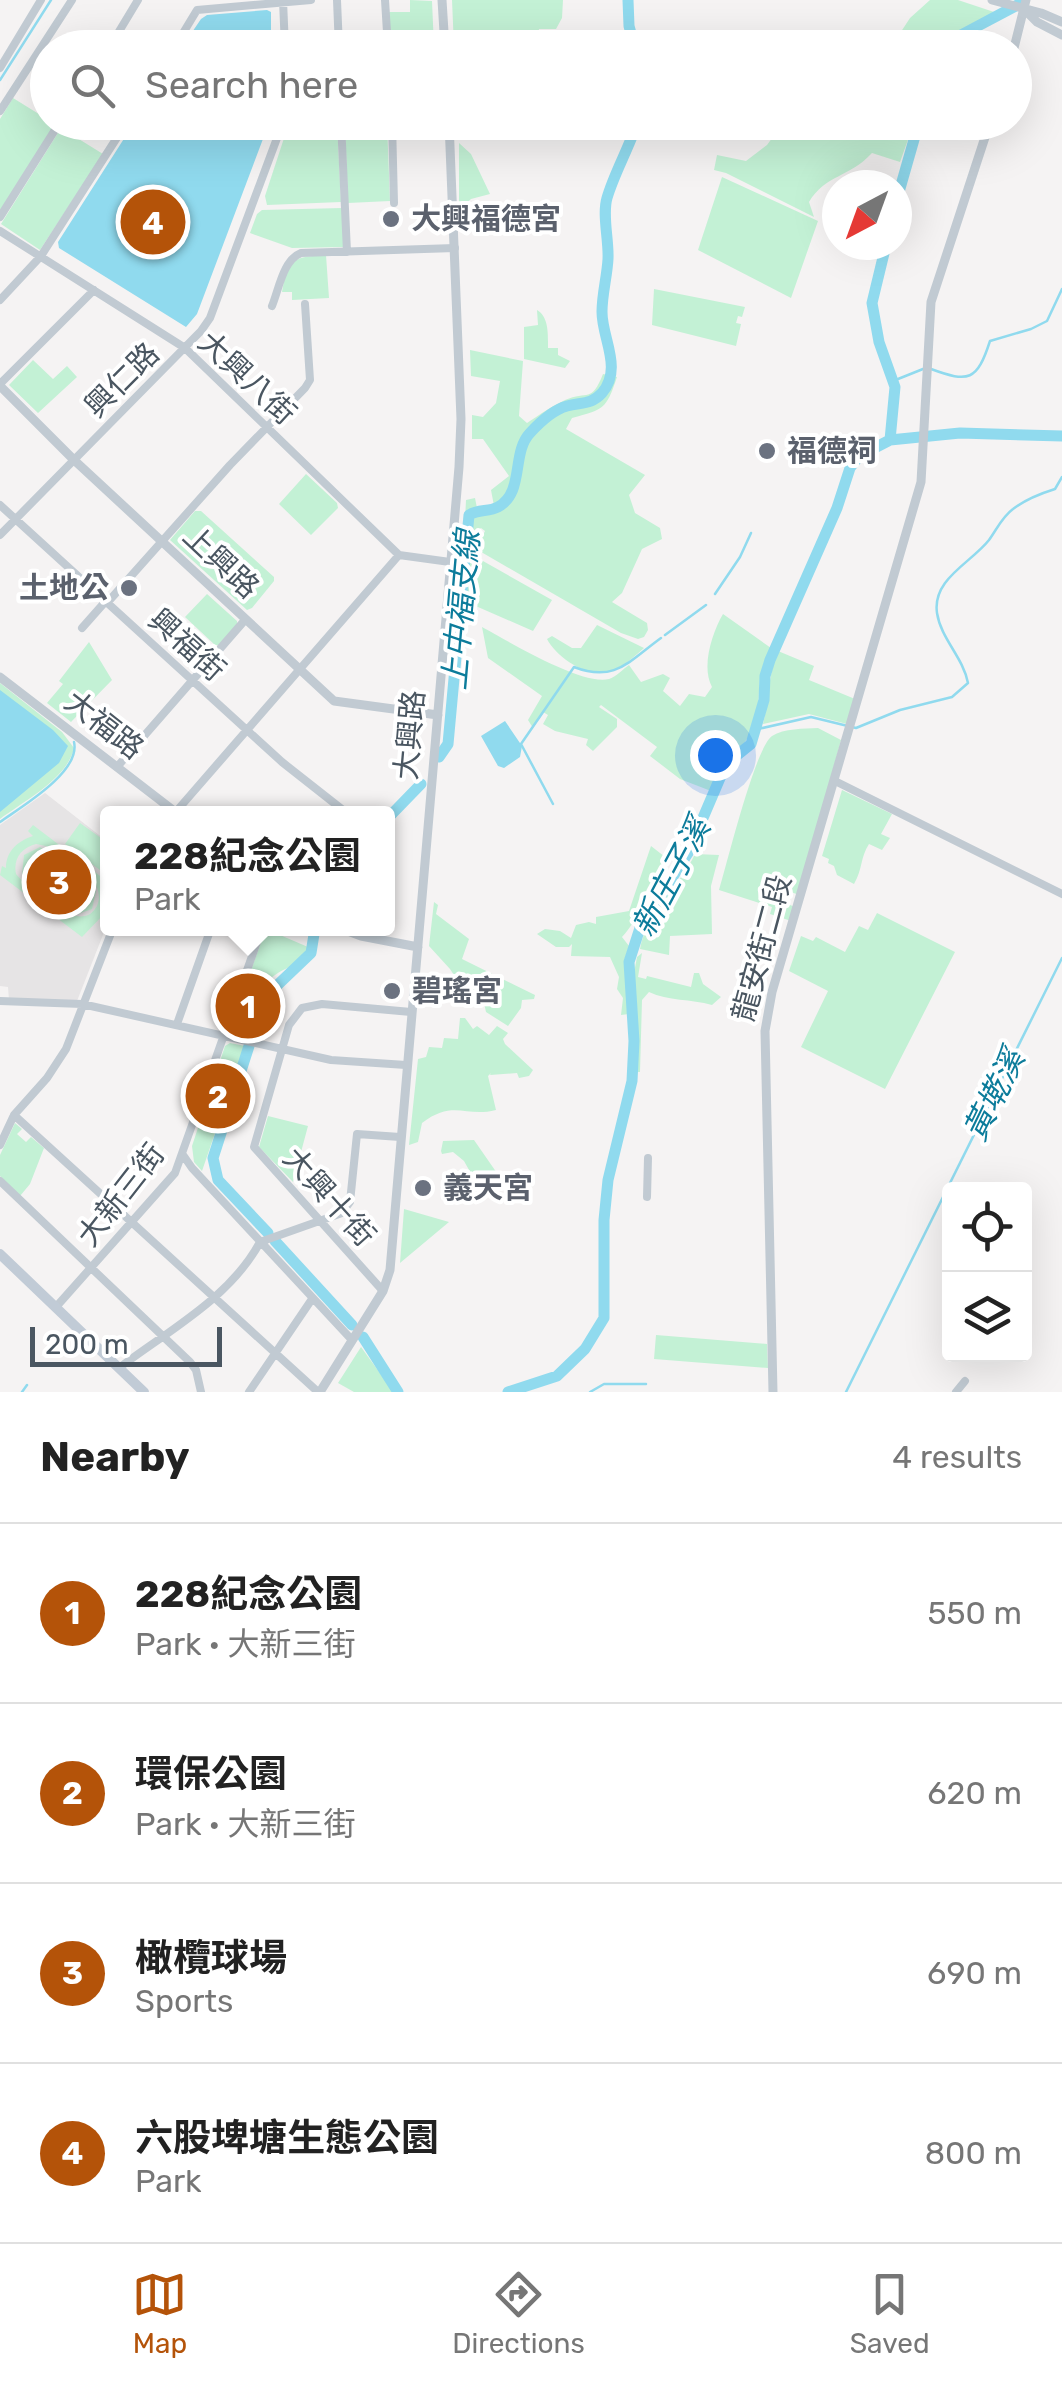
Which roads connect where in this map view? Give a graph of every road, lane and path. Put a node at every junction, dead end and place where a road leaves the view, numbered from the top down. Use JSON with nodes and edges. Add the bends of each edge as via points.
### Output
{"nodes":[{"id":1,"x":41,"y":0,"type":"edge"},
{"id":2,"x":72,"y":0,"type":"edge"},
{"id":3,"x":138,"y":0,"type":"edge"},
{"id":4,"x":312,"y":0,"type":"edge"},
{"id":5,"x":337,"y":0,"type":"edge"},
{"id":6,"x":386,"y":0,"type":"edge"},
{"id":7,"x":442,"y":0,"type":"edge"},
{"id":8,"x":283,"y":1,"type":"edge"},
{"id":9,"x":998,"y":2,"type":"edge"},
{"id":10,"x":1024,"y":6,"type":"edge"},
{"id":11,"x":1062,"y":22,"type":"edge"},
{"id":12,"x":53,"y":30,"type":"edge"},
{"id":13,"x":120,"y":30,"type":"edge"},
{"id":14,"x":185,"y":30,"type":"edge"},
{"id":15,"x":285,"y":30,"type":"edge"},
{"id":16,"x":338,"y":30,"type":"edge"},
{"id":17,"x":387,"y":30,"type":"edge"},
{"id":18,"x":444,"y":30,"type":"edge"},
{"id":19,"x":1062,"y":34,"type":"edge"},
{"id":20,"x":30,"y":65,"type":"edge"},
{"id":21,"x":0,"y":68,"type":"edge"},
{"id":22,"x":0,"y":111,"type":"edge"},
{"id":23,"x":49,"y":140,"type":"edge"},
{"id":24,"x":115,"y":140,"type":"edge"},
{"id":25,"x":276,"y":140,"type":"edge"},
{"id":26,"x":343,"y":140,"type":"edge"},
{"id":27,"x":392,"y":140,"type":"edge"},
{"id":28,"x":450,"y":140,"type":"edge"},
{"id":29,"x":984,"y":140,"type":"edge"},
{"id":30,"x":394,"y":203,"type":"dead end"},
{"id":31,"x":0,"y":217,"type":"edge"},
{"id":32,"x":0,"y":231,"type":"edge"},
{"id":33,"x":455,"y":248,"type":"junction"},
{"id":34,"x":347,"y":252,"type":"junction"},
{"id":35,"x":41,"y":256,"type":"junction"},
{"id":36,"x":94,"y":290,"type":"junction"},
{"id":37,"x":0,"y":300,"type":"edge"},
{"id":38,"x":306,"y":304,"type":"dead end"},
{"id":39,"x":272,"y":306,"type":"dead end"},
{"id":40,"x":185,"y":348,"type":"junction"},
{"id":41,"x":0,"y":385,"type":"edge"},
{"id":42,"x":266,"y":426,"type":"junction"},
{"id":43,"x":74,"y":460,"type":"junction"},
{"id":44,"x":0,"y":505,"type":"edge"},
{"id":45,"x":15,"y":519,"type":"junction"},
{"id":46,"x":0,"y":535,"type":"edge"},
{"id":47,"x":161,"y":540,"type":"junction"},
{"id":48,"x":399,"y":555,"type":"junction"},
{"id":49,"x":450,"y":562,"type":"junction"},
{"id":50,"x":106,"y":602,"type":"junction"},
{"id":51,"x":245,"y":620,"type":"junction"},
{"id":52,"x":82,"y":628,"type":"dead end"},
{"id":53,"x":299,"y":669,"type":"junction"},
{"id":54,"x":0,"y":676,"type":"edge"},
{"id":55,"x":193,"y":681,"type":"junction"},
{"id":56,"x":438,"y":715,"type":"junction"},
{"id":57,"x":246,"y":730,"type":"junction"},
{"id":58,"x":117,"y":766,"type":"junction"},
{"id":59,"x":835,"y":781,"type":"junction"},
{"id":60,"x":167,"y":806,"type":"edge"},
{"id":61,"x":182,"y":806,"type":"edge"},
{"id":62,"x":338,"y":806,"type":"edge"},
{"id":63,"x":1062,"y":894,"type":"edge"},
{"id":64,"x":109,"y":936,"type":"edge"},
{"id":65,"x":208,"y":936,"type":"edge"},
{"id":66,"x":259,"y":936,"type":"edge"},
{"id":67,"x":362,"y":936,"type":"edge"},
{"id":68,"x":418,"y":946,"type":"junction"},
{"id":69,"x":0,"y":1001,"type":"edge"},
{"id":70,"x":82,"y":1004,"type":"junction"},
{"id":71,"x":411,"y":1012,"type":"junction"},
{"id":72,"x":177,"y":1024,"type":"junction"},
{"id":73,"x":224,"y":1035,"type":"junction"},
{"id":74,"x":282,"y":1048,"type":"junction"},
{"id":75,"x":406,"y":1065,"type":"junction"},
{"id":76,"x":14,"y":1115,"type":"junction"},
{"id":77,"x":400,"y":1137,"type":"junction"},
{"id":78,"x":0,"y":1145,"type":"edge"},
{"id":79,"x":183,"y":1155,"type":"junction"},
{"id":80,"x":648,"y":1158,"type":"dead end"},
{"id":81,"x":192,"y":1168,"type":"junction"},
{"id":82,"x":175,"y":1173,"type":"junction"},
{"id":83,"x":0,"y":1181,"type":"edge"},
{"id":84,"x":647,"y":1197,"type":"dead end"},
{"id":85,"x":320,"y":1222,"type":"junction"},
{"id":86,"x":131,"y":1223,"type":"junction"},
{"id":87,"x":260,"y":1242,"type":"junction"},
{"id":88,"x":0,"y":1254,"type":"edge"},
{"id":89,"x":92,"y":1268,"type":"junction"},
{"id":90,"x":383,"y":1291,"type":"junction"},
{"id":91,"x":214,"y":1298,"type":"junction"},
{"id":92,"x":312,"y":1300,"type":"junction"},
{"id":93,"x":56,"y":1307,"type":"junction"},
{"id":94,"x":163,"y":1335,"type":"junction"},
{"id":95,"x":352,"y":1340,"type":"junction"},
{"id":96,"x":276,"y":1353,"type":"junction"},
{"id":97,"x":120,"y":1368,"type":"junction"},
{"id":98,"x":965,"y":1381,"type":"dead end"},
{"id":99,"x":144,"y":1392,"type":"edge"},
{"id":100,"x":201,"y":1392,"type":"edge"},
{"id":101,"x":249,"y":1392,"type":"edge"},
{"id":102,"x":319,"y":1392,"type":"edge"},
{"id":103,"x":773,"y":1392,"type":"edge"},
{"id":104,"x":956,"y":1392,"type":"edge"}],
"edges":[{"from":1,"to":21,"type":"street"},
{"from":2,"to":12,"type":"street"},
{"from":3,"to":13,"type":"street"},
{"from":4,"to":8,"type":"street"},
{"from":5,"to":16,"type":"street"},
{"from":6,"to":17,"type":"street"},
{"from":7,"to":18,"type":"street"},
{"from":8,"to":14,"type":"street","via":[[197,10]]},
{"from":8,"to":15,"type":"street"},
{"from":9,"to":10,"type":"street"},
{"from":10,"to":11,"type":"street"},
{"from":10,"to":19,"type":"street","via":[[1036,22]]},
{"from":20,"to":22,"type":"street"},
{"from":23,"to":31,"type":"street"},
{"from":24,"to":35,"type":"street"},
{"from":25,"to":40,"type":"street","name":"興仁路","via":[[210,318]]},
{"from":26,"to":34,"type":"street"},
{"from":27,"to":30,"type":"street"},
{"from":28,"to":33,"type":"street","name":"大興路"},
{"from":29,"to":59,"type":"street","name":"龍安街二段","via":[[931,302],[921,482]]},
{"from":32,"to":35,"type":"street","name":"大興八街"},
{"from":33,"to":34,"type":"street"},
{"from":33,"to":49,"type":"street","name":"大興路","via":[[461,419]]},
{"from":34,"to":39,"type":"street","via":[[292,256]]},
{"from":35,"to":36,"type":"street","name":"大興八街"},
{"from":35,"to":37,"type":"street"},
{"from":36,"to":40,"type":"street","name":"大興八街"},
{"from":36,"to":41,"type":"street"},
{"from":38,"to":42,"type":"street","via":[[310,380]]},
{"from":40,"to":42,"type":"street","name":"大興八街"},
{"from":40,"to":43,"type":"street","name":"興仁路"},
{"from":41,"to":43,"type":"street","name":"上興路"},
{"from":42,"to":47,"type":"street"},
{"from":42,"to":48,"type":"street","name":"大興八街"},
{"from":43,"to":45,"type":"street","name":"興仁路"},
{"from":43,"to":47,"type":"street","name":"上興路"},
{"from":44,"to":45,"type":"street","name":"興福街"},
{"from":45,"to":46,"type":"street","name":"興仁路"},
{"from":45,"to":50,"type":"street","name":"興福街"},
{"from":47,"to":50,"type":"street"},
{"from":47,"to":51,"type":"street","name":"上興路"},
{"from":48,"to":49,"type":"street"},
{"from":48,"to":53,"type":"street"},
{"from":49,"to":56,"type":"street","name":"大興路"},
{"from":50,"to":52,"type":"street"},
{"from":50,"to":55,"type":"street","name":"興福街"},
{"from":51,"to":53,"type":"street","name":"上興路"},
{"from":51,"to":55,"type":"street"},
{"from":53,"to":56,"type":"street","name":"上興路","via":[[334,701]]},
{"from":53,"to":57,"type":"street"},
{"from":54,"to":58,"type":"street","name":"大福路"},
{"from":55,"to":57,"type":"street","name":"興福街"},
{"from":55,"to":58,"type":"street"},
{"from":56,"to":68,"type":"street","name":"大興路"},
{"from":57,"to":61,"type":"street"},
{"from":57,"to":62,"type":"street","name":"興福街"},
{"from":58,"to":60,"type":"street","name":"大福路"},
{"from":59,"to":63,"type":"street"},
{"from":59,"to":103,"type":"street","name":"龍安街二段","via":[[765,1031]]},
{"from":64,"to":70,"type":"street"},
{"from":65,"to":72,"type":"street"},
{"from":66,"to":73,"type":"street","name":"大新三街"},
{"from":67,"to":68,"type":"street"},
{"from":68,"to":71,"type":"street","name":"大興路"},
{"from":69,"to":70,"type":"street"},
{"from":70,"to":72,"type":"street"},
{"from":70,"to":76,"type":"street","via":[[66,1049]]},
{"from":71,"to":74,"type":"street","name":"大興十街","via":[[302,1008]]},
{"from":71,"to":75,"type":"street","name":"大興路"},
{"from":72,"to":73,"type":"street"},
{"from":73,"to":74,"type":"street"},
{"from":73,"to":79,"type":"street","name":"大新三街"},
{"from":74,"to":75,"type":"street","via":[[331,1060]]},
{"from":74,"to":85,"type":"street","name":"大興十街","via":[[254,1147]]},
{"from":75,"to":77,"type":"street","name":"大興路"},
{"from":76,"to":78,"type":"street"},
{"from":76,"to":86,"type":"street"},
{"from":77,"to":85,"type":"street","via":[[357,1134],[350,1202]]},
{"from":77,"to":90,"type":"street","name":"大興路"},
{"from":79,"to":81,"type":"street"},
{"from":79,"to":82,"type":"street","name":"大新三街"},
{"from":80,"to":84,"type":"street"},
{"from":81,"to":82,"type":"street"},
{"from":81,"to":87,"type":"street"},
{"from":82,"to":86,"type":"street","name":"大新三街"},
{"from":83,"to":89,"type":"street"},
{"from":85,"to":87,"type":"street"},
{"from":85,"to":90,"type":"street","name":"大興十街"},
{"from":86,"to":89,"type":"street","name":"大新三街"},
{"from":86,"to":91,"type":"street"},
{"from":87,"to":91,"type":"street","via":[[247,1267]]},
{"from":87,"to":92,"type":"street"},
{"from":88,"to":93,"type":"main road"},
{"from":89,"to":93,"type":"street","name":"大新三街"},
{"from":89,"to":94,"type":"street"},
{"from":90,"to":95,"type":"street","name":"大興路"},
{"from":91,"to":94,"type":"street"},
{"from":91,"to":96,"type":"street"},
{"from":92,"to":95,"type":"street"},
{"from":92,"to":96,"type":"street"},
{"from":93,"to":97,"type":"main road"},
{"from":94,"to":97,"type":"street"},
{"from":94,"to":100,"type":"street","via":[[196,1370]]},
{"from":95,"to":102,"type":"street","name":"大興路"},
{"from":96,"to":101,"type":"street"},
{"from":96,"to":102,"type":"street"},
{"from":97,"to":99,"type":"main road"},
{"from":98,"to":104,"type":"street"}]}
